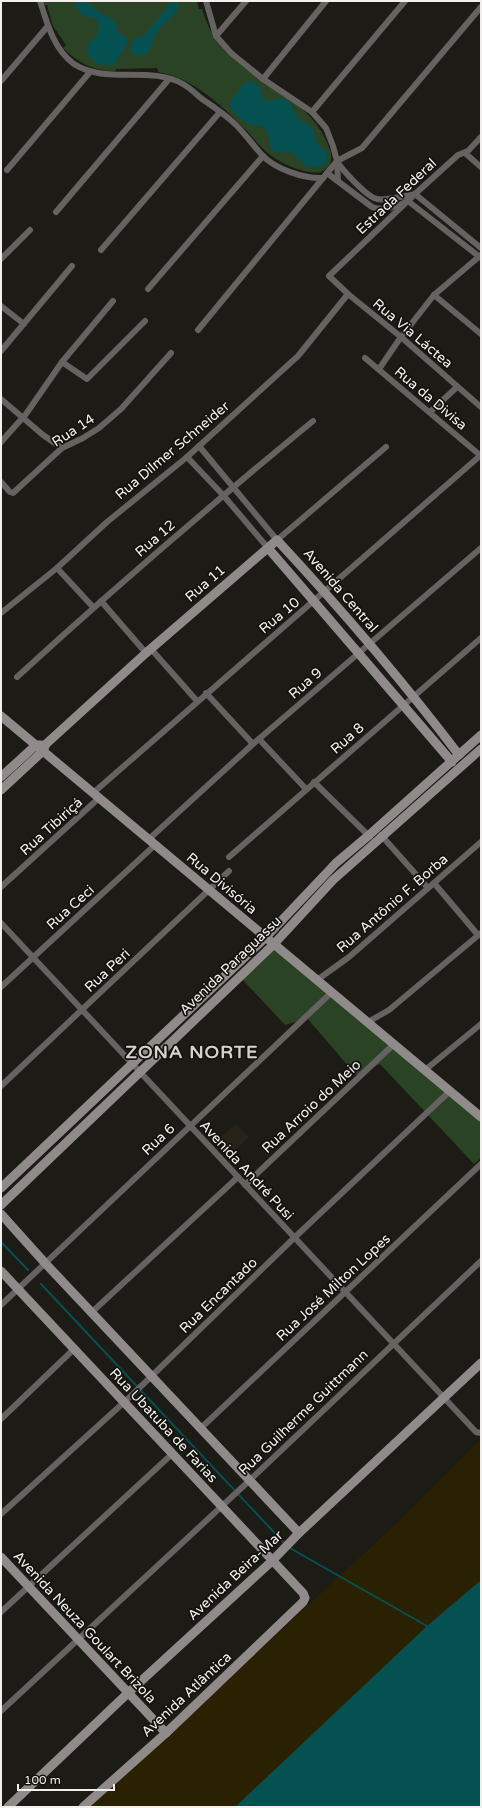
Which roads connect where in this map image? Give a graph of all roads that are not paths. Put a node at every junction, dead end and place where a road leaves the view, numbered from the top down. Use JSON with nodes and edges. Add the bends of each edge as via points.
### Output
{"nodes":[{"id":1,"x":40,"y":1,"type":"edge"},
{"id":2,"x":206,"y":1,"type":"edge"},
{"id":3,"x":246,"y":1,"type":"edge"},
{"id":4,"x":326,"y":1,"type":"edge"},
{"id":5,"x":405,"y":1,"type":"edge"},
{"id":6,"x":481,"y":7,"type":"edge"},
{"id":7,"x":47,"y":27,"type":"junction"},
{"id":8,"x":216,"y":36,"type":"junction"},
{"id":9,"x":90,"y":72,"type":"junction"},
{"id":10,"x":169,"y":79,"type":"junction"},
{"id":11,"x":263,"y":79,"type":"junction"},
{"id":12,"x":1,"y":81,"type":"edge"},
{"id":13,"x":220,"y":112,"type":"junction"},
{"id":14,"x":312,"y":112,"type":"junction"},
{"id":15,"x":481,"y":137,"type":"edge"},
{"id":16,"x":465,"y":152,"type":"junction"},
{"id":17,"x":263,"y":156,"type":"junction"},
{"id":18,"x":336,"y":161,"type":"junction"},
{"id":19,"x":481,"y":167,"type":"edge"},
{"id":20,"x":7,"y":170,"type":"dead end"},
{"id":21,"x":325,"y":175,"type":"junction"},
{"id":22,"x":338,"y":181,"type":"junction"},
{"id":23,"x":415,"y":194,"type":"junction"},
{"id":24,"x":408,"y":201,"type":"junction"},
{"id":25,"x":56,"y":212,"type":"dead end"},
{"id":26,"x":30,"y":230,"type":"dead end"},
{"id":27,"x":481,"y":248,"type":"edge"},
{"id":28,"x":101,"y":250,"type":"dead end"},
{"id":29,"x":480,"y":256,"type":"edge"},
{"id":30,"x":1,"y":259,"type":"edge"},
{"id":31,"x":72,"y":266,"type":"dead end"},
{"id":32,"x":329,"y":276,"type":"joint"},
{"id":33,"x":148,"y":289,"type":"dead end"},
{"id":34,"x":348,"y":294,"type":"junction"},
{"id":35,"x":434,"y":295,"type":"junction"},
{"id":36,"x":113,"y":301,"type":"dead end"},
{"id":37,"x":1,"y":306,"type":"edge"},
{"id":38,"x":145,"y":321,"type":"dead end"},
{"id":39,"x":24,"y":324,"type":"junction"},
{"id":40,"x":198,"y":330,"type":"dead end"},
{"id":41,"x":481,"y":334,"type":"edge"},
{"id":42,"x":401,"y":337,"type":"junction"},
{"id":43,"x":1,"y":351,"type":"edge"},
{"id":44,"x":171,"y":353,"type":"dead end"},
{"id":45,"x":365,"y":358,"type":"dead end"},
{"id":46,"x":62,"y":362,"type":"junction"},
{"id":47,"x":379,"y":369,"type":"junction"},
{"id":48,"x":457,"y":387,"type":"junction"},
{"id":49,"x":1,"y":399,"type":"edge"},
{"id":50,"x":481,"y":407,"type":"edge"},
{"id":51,"x":430,"y":412,"type":"junction"},
{"id":52,"x":24,"y":416,"type":"junction"},
{"id":53,"x":313,"y":421,"type":"dead end"},
{"id":54,"x":1,"y":442,"type":"edge"},
{"id":55,"x":199,"y":446,"type":"junction"},
{"id":56,"x":386,"y":447,"type":"dead end"},
{"id":57,"x":62,"y":448,"type":"junction"},
{"id":58,"x":481,"y":455,"type":"edge"},
{"id":59,"x":187,"y":457,"type":"junction"},
{"id":60,"x":1,"y":482,"type":"edge"},
{"id":61,"x":233,"y":486,"type":"junction"},
{"id":62,"x":223,"y":495,"type":"junction"},
{"id":63,"x":277,"y":540,"type":"junction"},
{"id":64,"x":268,"y":548,"type":"junction"},
{"id":65,"x":481,"y":548,"type":"edge"},
{"id":66,"x":57,"y":568,"type":"junction"},
{"id":67,"x":324,"y":591,"type":"junction"},
{"id":68,"x":101,"y":601,"type":"junction"},
{"id":69,"x":313,"y":601,"type":"junction"},
{"id":70,"x":93,"y":607,"type":"junction"},
{"id":71,"x":1,"y":613,"type":"edge"},
{"id":72,"x":481,"y":638,"type":"edge"},
{"id":73,"x":369,"y":643,"type":"junction"},
{"id":74,"x":149,"y":651,"type":"junction"},
{"id":75,"x":358,"y":653,"type":"junction"},
{"id":76,"x":16,"y":677,"type":"dead end"},
{"id":77,"x":206,"y":693,"type":"junction"},
{"id":78,"x":414,"y":696,"type":"junction"},
{"id":79,"x":197,"y":701,"type":"junction"},
{"id":80,"x":403,"y":706,"type":"junction"},
{"id":81,"x":1,"y":716,"type":"edge"},
{"id":82,"x":481,"y":735,"type":"edge"},
{"id":83,"x":260,"y":739,"type":"junction"},
{"id":84,"x":253,"y":744,"type":"junction"},
{"id":85,"x":42,"y":747,"type":"junction"},
{"id":86,"x":481,"y":749,"type":"edge"},
{"id":87,"x":459,"y":756,"type":"junction"},
{"id":88,"x":452,"y":762,"type":"junction"},
{"id":89,"x":1,"y":777,"type":"edge"},
{"id":90,"x":314,"y":782,"type":"junction"},
{"id":91,"x":306,"y":789,"type":"junction"},
{"id":92,"x":1,"y":790,"type":"edge"},
{"id":93,"x":96,"y":795,"type":"junction"},
{"id":94,"x":375,"y":838,"type":"junction"},
{"id":95,"x":152,"y":842,"type":"junction"},
{"id":96,"x":481,"y":842,"type":"edge"},
{"id":97,"x":229,"y":856,"type":"dead end"},
{"id":98,"x":230,"y":871,"type":"dead end"},
{"id":99,"x":434,"y":883,"type":"junction"},
{"id":100,"x":1,"y":887,"type":"edge"},
{"id":101,"x":428,"y":888,"type":"junction"},
{"id":102,"x":209,"y":890,"type":"junction"},
{"id":103,"x":1,"y":923,"type":"edge"},
{"id":104,"x":480,"y":934,"type":"edge"},
{"id":105,"x":266,"y":937,"type":"junction"},
{"id":106,"x":274,"y":944,"type":"junction"},
{"id":107,"x":32,"y":957,"type":"junction"},
{"id":108,"x":317,"y":980,"type":"junction"},
{"id":109,"x":1,"y":987,"type":"edge"},
{"id":110,"x":332,"y":992,"type":"junction"},
{"id":111,"x":82,"y":1010,"type":"junction"},
{"id":112,"x":368,"y":1022,"type":"junction"},
{"id":113,"x":481,"y":1024,"type":"edge"},
{"id":114,"x":394,"y":1044,"type":"junction"},
{"id":115,"x":132,"y":1064,"type":"junction"},
{"id":116,"x":425,"y":1070,"type":"junction"},
{"id":117,"x":140,"y":1072,"type":"junction"},
{"id":118,"x":1,"y":1086,"type":"edge"},
{"id":119,"x":450,"y":1091,"type":"junction"},
{"id":120,"x":481,"y":1116,"type":"edge"},
{"id":121,"x":190,"y":1126,"type":"junction"},
{"id":122,"x":481,"y":1164,"type":"edge"},
{"id":123,"x":238,"y":1177,"type":"junction"},
{"id":124,"x":245,"y":1185,"type":"junction"},
{"id":125,"x":1,"y":1188,"type":"edge"},
{"id":126,"x":1,"y":1205,"type":"edge"},
{"id":127,"x":1,"y":1214,"type":"edge"},
{"id":128,"x":294,"y":1238,"type":"junction"},
{"id":129,"x":481,"y":1261,"type":"edge"},
{"id":130,"x":44,"y":1263,"type":"junction"},
{"id":131,"x":1,"y":1271,"type":"edge"},
{"id":132,"x":18,"y":1289,"type":"junction"},
{"id":133,"x":345,"y":1292,"type":"junction"},
{"id":134,"x":1,"y":1305,"type":"edge"},
{"id":135,"x":92,"y":1312,"type":"junction"},
{"id":136,"x":393,"y":1344,"type":"junction"},
{"id":137,"x":74,"y":1349,"type":"junction"},
{"id":138,"x":481,"y":1363,"type":"edge"},
{"id":139,"x":152,"y":1376,"type":"junction"},
{"id":140,"x":444,"y":1398,"type":"junction"},
{"id":141,"x":124,"y":1402,"type":"junction"},
{"id":142,"x":1,"y":1419,"type":"edge"},
{"id":143,"x":201,"y":1428,"type":"junction"},
{"id":144,"x":478,"y":1432,"type":"edge"},
{"id":145,"x":172,"y":1454,"type":"junction"},
{"id":146,"x":250,"y":1480,"type":"junction"},
{"id":147,"x":223,"y":1504,"type":"junction"},
{"id":148,"x":1,"y":1514,"type":"edge"},
{"id":149,"x":298,"y":1534,"type":"junction"},
{"id":150,"x":1,"y":1558,"type":"edge"},
{"id":151,"x":274,"y":1558,"type":"junction"},
{"id":152,"x":28,"y":1587,"type":"junction"},
{"id":153,"x":305,"y":1598,"type":"joint"},
{"id":154,"x":1,"y":1612,"type":"edge"},
{"id":155,"x":77,"y":1639,"type":"junction"},
{"id":156,"x":128,"y":1693,"type":"junction"},
{"id":157,"x":1,"y":1711,"type":"edge"},
{"id":158,"x":166,"y":1733,"type":"junction"},
{"id":159,"x":8,"y":1807,"type":"edge"},
{"id":160,"x":83,"y":1807,"type":"edge"}],
"edges":[{"from":1,"to":7,"type":"street"},
{"from":2,"to":8,"type":"street"},
{"from":3,"to":8,"type":"street"},
{"from":4,"to":11,"type":"street"},
{"from":5,"to":14,"type":"street"},
{"from":6,"to":18,"type":"street","via":[[362,148]]},
{"from":7,"to":9,"type":"street","via":[[73,63]]},
{"from":7,"to":12,"type":"street"},
{"from":8,"to":11,"type":"street","via":[[231,53]]},
{"from":9,"to":10,"type":"street","via":[[156,75]]},
{"from":9,"to":20,"type":"street"},
{"from":10,"to":13,"type":"street","via":[[183,84]]},
{"from":10,"to":25,"type":"street"},
{"from":11,"to":14,"type":"street"},
{"from":13,"to":17,"type":"street","via":[[236,125]]},
{"from":13,"to":28,"type":"street"},
{"from":14,"to":18,"type":"street","via":[[326,128]]},
{"from":15,"to":16,"type":"street","name":"Estrada Federal"},
{"from":16,"to":19,"type":"street"},
{"from":16,"to":23,"type":"street","name":"Estrada Federal","via":[[458,155]]},
{"from":17,"to":21,"type":"street","via":[[286,170],[314,178]]},
{"from":17,"to":33,"type":"street"},
{"from":18,"to":21,"type":"street"},
{"from":18,"to":22,"type":"street"},
{"from":18,"to":23,"type":"street","via":[[344,172],[372,197],[382,199]]},
{"from":21,"to":22,"type":"street"},
{"from":21,"to":40,"type":"street"},
{"from":22,"to":24,"type":"street","via":[[376,209],[396,207]]},
{"from":23,"to":24,"type":"street","name":"Estrada Federal"},
{"from":23,"to":27,"type":"street"},
{"from":24,"to":29,"type":"street"},
{"from":24,"to":32,"type":"street","name":"Estrada Federal"},
{"from":26,"to":30,"type":"street"},
{"from":29,"to":35,"type":"street"},
{"from":31,"to":39,"type":"street"},
{"from":32,"to":34,"type":"street","name":"Rua Via Láctea"},
{"from":34,"to":42,"type":"street","name":"Rua Via Láctea"},
{"from":34,"to":55,"type":"street","name":"Rua Dilmer Schneider","via":[[298,356]]},
{"from":35,"to":41,"type":"street"},
{"from":35,"to":42,"type":"street"},
{"from":36,"to":46,"type":"street"},
{"from":37,"to":39,"type":"street"},
{"from":38,"to":46,"type":"street","via":[[87,379]]},
{"from":39,"to":43,"type":"street"},
{"from":42,"to":47,"type":"street"},
{"from":42,"to":48,"type":"street","name":"Rua Via Láctea"},
{"from":44,"to":57,"type":"street","name":"Rua 14","via":[[121,409],[84,438]]},
{"from":45,"to":47,"type":"street","name":"Rua da Divisa"},
{"from":46,"to":52,"type":"street"},
{"from":47,"to":51,"type":"street","name":"Rua da Divisa"},
{"from":48,"to":50,"type":"street","name":"Rua Via Láctea"},
{"from":48,"to":51,"type":"street"},
{"from":49,"to":52,"type":"street"},
{"from":51,"to":58,"type":"street","name":"Rua da Divisa"},
{"from":52,"to":54,"type":"street"},
{"from":52,"to":57,"type":"street"},
{"from":53,"to":61,"type":"street","name":"Rua 12"},
{"from":55,"to":59,"type":"street","name":"Rua Dilmer Schneider"},
{"from":55,"to":61,"type":"street","name":"Avenida Central"},
{"from":56,"to":63,"type":"street","name":"Rua 11"},
{"from":57,"to":60,"type":"street","name":"Rua 14","via":[[13,493]]},
{"from":58,"to":67,"type":"street","name":"Rua 10"},
{"from":59,"to":62,"type":"street","name":"Avenida Central"},
{"from":59,"to":66,"type":"street","name":"Rua Dilmer Schneider","via":[[107,522]]},
{"from":61,"to":62,"type":"street","name":"Rua 12"},
{"from":61,"to":63,"type":"street","name":"Avenida Central"},
{"from":62,"to":64,"type":"street","name":"Avenida Central"},
{"from":62,"to":68,"type":"street","name":"Rua 12"},
{"from":63,"to":64,"type":"main road","name":"Rua 11"},
{"from":63,"to":67,"type":"main road","name":"Avenida Central"},
{"from":64,"to":69,"type":"main road","name":"Avenida Central"},
{"from":64,"to":74,"type":"main road","name":"Rua 11"},
{"from":65,"to":73,"type":"street","name":"Rua 9"},
{"from":66,"to":70,"type":"street"},
{"from":66,"to":71,"type":"street","name":"Rua Dilmer Schneider"},
{"from":67,"to":69,"type":"street","name":"Rua 10"},
{"from":67,"to":73,"type":"main road","name":"Avenida Central"},
{"from":68,"to":70,"type":"street","name":"Rua 12"},
{"from":68,"to":74,"type":"street"},
{"from":69,"to":75,"type":"main road","name":"Avenida Central"},
{"from":69,"to":77,"type":"street","name":"Rua 10"},
{"from":70,"to":76,"type":"street","name":"Rua 12"},
{"from":72,"to":78,"type":"street","name":"Rua 8"},
{"from":73,"to":75,"type":"street","name":"Rua 9"},
{"from":73,"to":78,"type":"main road","name":"Avenida Central"},
{"from":74,"to":79,"type":"street"},
{"from":74,"to":85,"type":"main road","name":"Rua 11"},
{"from":75,"to":80,"type":"main road","name":"Avenida Central"},
{"from":75,"to":83,"type":"street","name":"Rua 9"},
{"from":77,"to":79,"type":"street","name":"Rua 10"},
{"from":77,"to":84,"type":"street"},
{"from":78,"to":80,"type":"street","name":"Rua 8"},
{"from":78,"to":87,"type":"main road","name":"Avenida Central"},
{"from":79,"to":93,"type":"street","name":"Rua 10"},
{"from":80,"to":88,"type":"main road","name":"Avenida Central"},
{"from":80,"to":90,"type":"street","name":"Rua 8"},
{"from":81,"to":85,"type":"main road","name":"Rua Divisória"},
{"from":82,"to":87,"type":"main road","name":"Avenida Paraguassu"},
{"from":83,"to":84,"type":"street","name":"Rua 9"},
{"from":83,"to":91,"type":"street"},
{"from":84,"to":95,"type":"street","name":"Rua 9"},
{"from":85,"to":89,"type":"main road"},
{"from":85,"to":92,"type":"main road"},
{"from":85,"to":93,"type":"main road","name":"Rua Divisória"},
{"from":86,"to":94,"type":"main road","name":"Avenida Paraguassu"},
{"from":87,"to":88,"type":"main road","name":"Avenida Paraguassu"},
{"from":88,"to":94,"type":"main road","name":"Avenida Paraguassu","via":[[376,829]]},
{"from":90,"to":91,"type":"street","name":"Rua 8"},
{"from":90,"to":94,"type":"street"},
{"from":91,"to":97,"type":"street","name":"Rua 8"},
{"from":93,"to":95,"type":"main road","name":"Rua Divisória"},
{"from":93,"to":100,"type":"street","name":"Rua Tibiriçá"},
{"from":94,"to":101,"type":"street"},
{"from":94,"to":105,"type":"main road","name":"Avenida Paraguassu","via":[[336,863]]},
{"from":94,"to":106,"type":"main road","name":"Avenida Paraguassu"},
{"from":95,"to":102,"type":"main road","name":"Rua Divisória"},
{"from":95,"to":107,"type":"street","name":"Rua Ceci"},
{"from":96,"to":99,"type":"street","name":"Rua Antônio F. Borba"},
{"from":98,"to":102,"type":"street","name":"Rua Peri"},
{"from":99,"to":101,"type":"street","name":"Rua Antônio F. Borba"},
{"from":99,"to":104,"type":"street"},
{"from":101,"to":108,"type":"street","name":"Rua Antônio F. Borba","via":[[349,957]]},
{"from":102,"to":105,"type":"main road","name":"Rua Divisória"},
{"from":102,"to":111,"type":"street","name":"Rua Peri"},
{"from":103,"to":107,"type":"street","name":"Avenida André Pusi"},
{"from":104,"to":112,"type":"street","via":[[389,1010]]},
{"from":105,"to":106,"type":"main road","name":"Rua Divisória"},
{"from":105,"to":115,"type":"main road","name":"Avenida Paraguassu"},
{"from":106,"to":108,"type":"main road","name":"Rua Divisória"},
{"from":106,"to":117,"type":"main road","name":"Avenida Paraguassu"},
{"from":107,"to":109,"type":"street","name":"Rua Ceci"},
{"from":107,"to":111,"type":"street","name":"Avenida André Pusi"},
{"from":108,"to":110,"type":"main road","name":"Rua Divisória"},
{"from":110,"to":112,"type":"main road","name":"Rua Divisória"},
{"from":110,"to":121,"type":"street","name":"Rua 6"},
{"from":111,"to":115,"type":"street","name":"Avenida André Pusi"},
{"from":111,"to":118,"type":"street","name":"Rua Peri"},
{"from":112,"to":114,"type":"main road","name":"Rua Divisória"},
{"from":113,"to":116,"type":"street"},
{"from":114,"to":116,"type":"main road","name":"Rua Divisória"},
{"from":114,"to":124,"type":"street","name":"Rua Arroio do Meio"},
{"from":115,"to":117,"type":"street","name":"Avenida André Pusi"},
{"from":115,"to":125,"type":"main road","name":"Avenida Paraguassu"},
{"from":116,"to":119,"type":"main road","name":"Rua Divisória"},
{"from":117,"to":121,"type":"street","name":"Avenida André Pusi"},
{"from":117,"to":126,"type":"main road","name":"Avenida Paraguassu"},
{"from":119,"to":120,"type":"main road","name":"Rua Divisória"},
{"from":119,"to":128,"type":"street","name":"Rua Encantado"},
{"from":121,"to":123,"type":"street","name":"Avenida André Pusi"},
{"from":121,"to":130,"type":"street","name":"Rua 6"},
{"from":122,"to":133,"type":"street","name":"Rua José Milton Lopes"},
{"from":123,"to":124,"type":"street","name":"Avenida André Pusi"},
{"from":123,"to":135,"type":"street"},
{"from":124,"to":128,"type":"street","name":"Avenida André Pusi"},
{"from":127,"to":130,"type":"main road","name":"Rua Ubatuba de Farias"},
{"from":128,"to":133,"type":"street","name":"Avenida André Pusi"},
{"from":128,"to":139,"type":"street","name":"Rua Encantado"},
{"from":129,"to":136,"type":"street","name":"Rua Guilherme Guittmann"},
{"from":130,"to":132,"type":"street","name":"Rua 6"},
{"from":130,"to":135,"type":"main road","name":"Rua Ubatuba de Farias"},
{"from":131,"to":132,"type":"main road","name":"Rua Ubatuba de Farias"},
{"from":132,"to":134,"type":"street","name":"Rua 6"},
{"from":132,"to":137,"type":"main road","name":"Rua Ubatuba de Farias"},
{"from":133,"to":136,"type":"street","name":"Avenida André Pusi"},
{"from":133,"to":143,"type":"street","name":"Rua José Milton Lopes"},
{"from":135,"to":139,"type":"main road","name":"Rua Ubatuba de Farias"},
{"from":136,"to":140,"type":"street","name":"Avenida André Pusi"},
{"from":136,"to":146,"type":"street","name":"Rua Guilherme Guittmann"},
{"from":137,"to":141,"type":"main road","name":"Rua Ubatuba de Farias"},
{"from":137,"to":142,"type":"street"},
{"from":138,"to":140,"type":"main road","name":"Avenida Beira-Mar"},
{"from":139,"to":141,"type":"street","name":"Rua Encantado"},
{"from":139,"to":143,"type":"main road","name":"Rua Ubatuba de Farias"},
{"from":140,"to":144,"type":"street","name":"Avenida André Pusi"},
{"from":140,"to":149,"type":"main road","name":"Avenida Beira-Mar"},
{"from":141,"to":145,"type":"main road","name":"Rua Ubatuba de Farias"},
{"from":141,"to":148,"type":"street","name":"Rua Encantado"},
{"from":143,"to":146,"type":"main road","name":"Rua Ubatuba de Farias"},
{"from":145,"to":147,"type":"main road","name":"Rua Ubatuba de Farias"},
{"from":145,"to":152,"type":"street"},
{"from":146,"to":147,"type":"street","name":"Rua Guilherme Guittmann"},
{"from":146,"to":149,"type":"main road","name":"Rua Ubatuba de Farias"},
{"from":147,"to":151,"type":"main road","name":"Rua Ubatuba de Farias"},
{"from":147,"to":155,"type":"street","name":"Rua Guilherme Guittmann"},
{"from":149,"to":151,"type":"main road","name":"Avenida Beira-Mar"},
{"from":150,"to":152,"type":"main road","name":"Avenida Neuza Goulart Brizola"},
{"from":151,"to":153,"type":"main road","name":"Rua Ubatuba de Farias"},
{"from":151,"to":156,"type":"main road","name":"Avenida Beira-Mar"},
{"from":152,"to":154,"type":"street"},
{"from":152,"to":155,"type":"main road","name":"Avenida Neuza Goulart Brizola"},
{"from":153,"to":158,"type":"main road","name":"Avenida Atlântica"},
{"from":155,"to":156,"type":"main road","name":"Avenida Neuza Goulart Brizola"},
{"from":155,"to":157,"type":"street","name":"Rua Guilherme Guittmann"},
{"from":156,"to":158,"type":"main road","name":"Avenida Neuza Goulart Brizola"},
{"from":156,"to":159,"type":"main road","name":"Avenida Beira-Mar"},
{"from":158,"to":160,"type":"main road","name":"Avenida Atlântica"}]}
